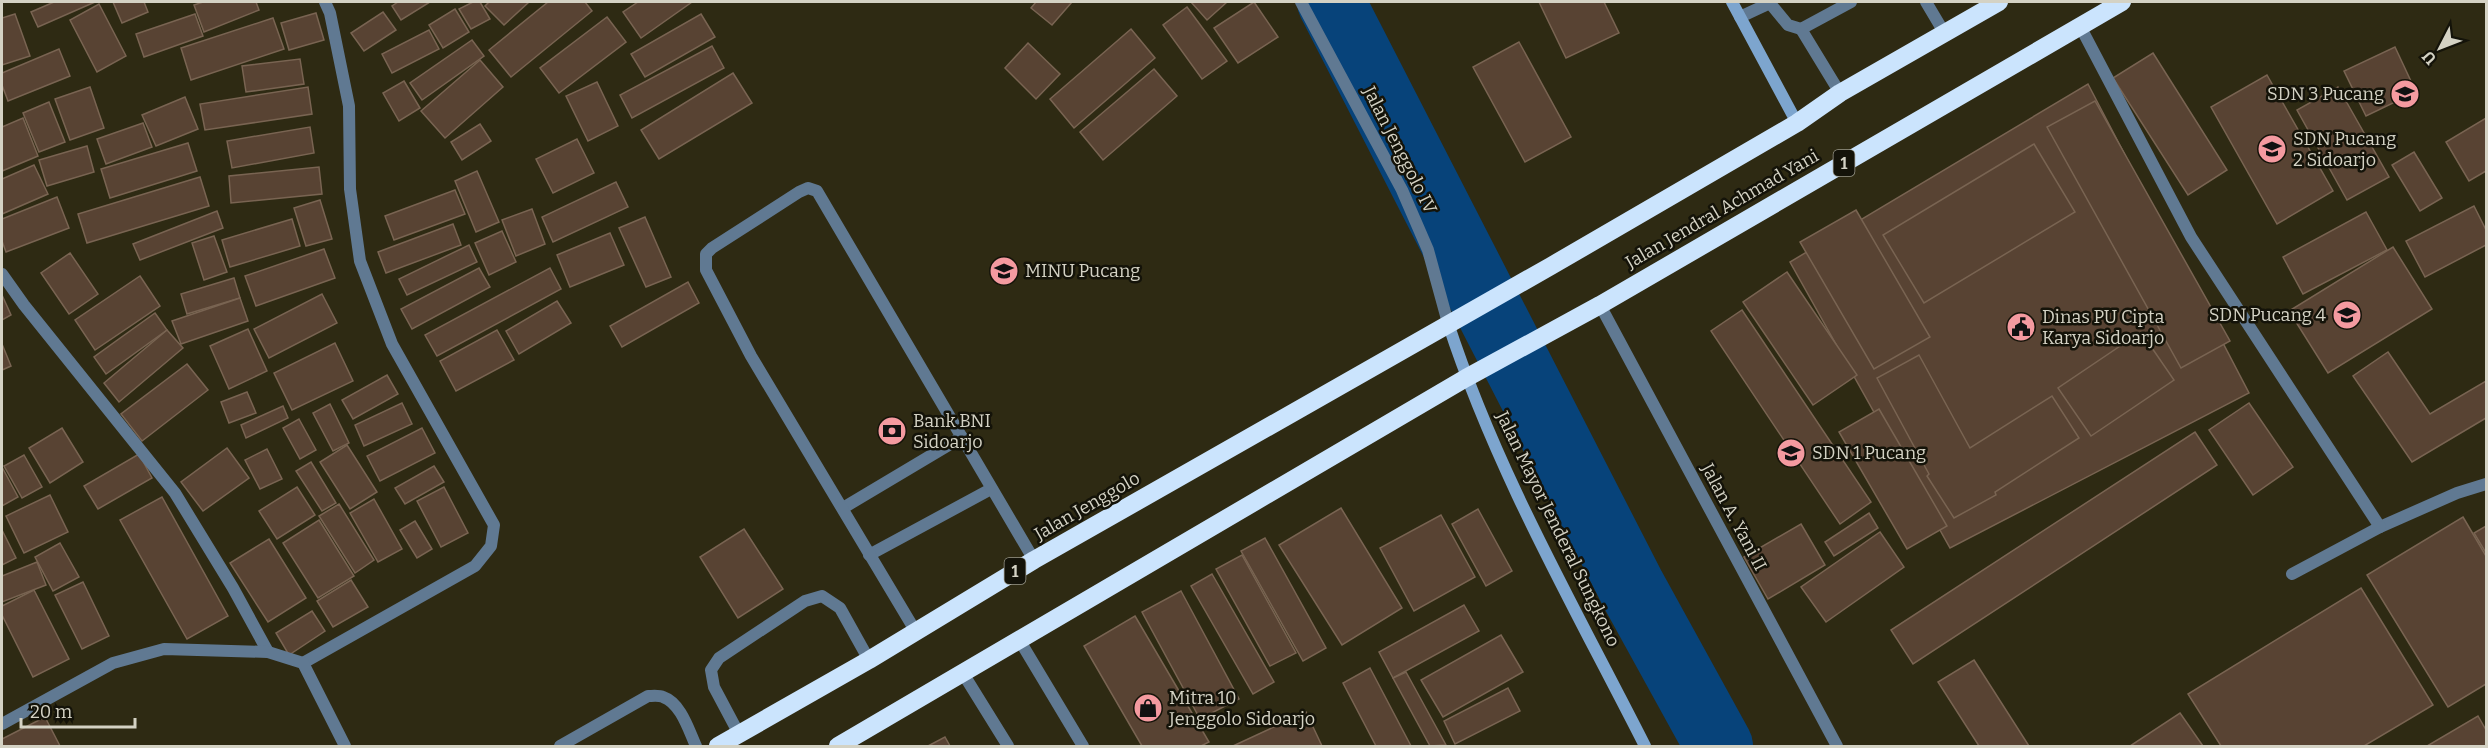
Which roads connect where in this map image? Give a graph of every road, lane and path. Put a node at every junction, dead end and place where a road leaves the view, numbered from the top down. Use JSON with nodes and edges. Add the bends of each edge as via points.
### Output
{"nodes":[{"id":1,"x":325,"y":2,"type":"edge"},
{"id":2,"x":1301,"y":2,"type":"edge"},
{"id":3,"x":1732,"y":2,"type":"edge"},
{"id":4,"x":1770,"y":2,"type":"edge"},
{"id":5,"x":1851,"y":2,"type":"edge"},
{"id":6,"x":1926,"y":2,"type":"edge"},
{"id":7,"x":1999,"y":2,"type":"edge"},
{"id":8,"x":2122,"y":2,"type":"edge"},
{"id":9,"x":1740,"y":17,"type":"junction"},
{"id":10,"x":2080,"y":26,"type":"junction"},
{"id":11,"x":1801,"y":29,"type":"junction"},
{"id":12,"x":1945,"y":34,"type":"junction"},
{"id":13,"x":1840,"y":93,"type":"junction"},
{"id":14,"x":1797,"y":123,"type":"junction"},
{"id":15,"x":2,"y":274,"type":"edge"},
{"id":16,"x":1600,"y":305,"type":"junction"},
{"id":17,"x":1448,"y":323,"type":"junction"},
{"id":18,"x":1466,"y":378,"type":"junction"},
{"id":19,"x":962,"y":437,"type":"junction"},
{"id":20,"x":2487,"y":484,"type":"edge"},
{"id":21,"x":991,"y":489,"type":"junction"},
{"id":22,"x":843,"y":508,"type":"junction"},
{"id":23,"x":2380,"y":527,"type":"junction"},
{"id":24,"x":869,"y":555,"type":"junction"},
{"id":25,"x":1034,"y":560,"type":"junction"},
{"id":26,"x":2292,"y":574,"type":"dead end"},
{"id":27,"x":916,"y":632,"type":"junction"},
{"id":28,"x":1020,"y":641,"type":"junction"},
{"id":29,"x":268,"y":652,"type":"junction"},
{"id":30,"x":869,"y":660,"type":"junction"},
{"id":31,"x":303,"y":663,"type":"junction"},
{"id":32,"x":964,"y":675,"type":"junction"},
{"id":33,"x":2,"y":724,"type":"edge"},
{"id":34,"x":739,"y":734,"type":"junction"},
{"id":35,"x":345,"y":747,"type":"edge"},
{"id":36,"x":560,"y":747,"type":"edge"},
{"id":37,"x":696,"y":747,"type":"edge"},
{"id":38,"x":718,"y":747,"type":"edge"},
{"id":39,"x":838,"y":747,"type":"edge"},
{"id":40,"x":1008,"y":747,"type":"edge"},
{"id":41,"x":1083,"y":747,"type":"edge"},
{"id":42,"x":1645,"y":747,"type":"edge"},
{"id":43,"x":1837,"y":747,"type":"edge"}],
"edges":[{"from":1,"to":31,"type":"street","via":[[349,106],[350,189],[360,261],[392,344],[494,525],[491,546],[475,566]]},
{"from":2,"to":17,"type":"street","name":"Jalan Jenggolo IV","via":[[1402,190],[1428,250]]},
{"from":3,"to":9,"type":"main road"},
{"from":4,"to":9,"type":"street"},
{"from":4,"to":11,"type":"street","via":[[1788,26]]},
{"from":5,"to":11,"type":"street"},
{"from":6,"to":12,"type":"street"},
{"from":7,"to":12,"type":"highway","name":"Jalan Jendral Achmad Yani","number":"1"},
{"from":8,"to":10,"type":"highway","name":"Jalan Jendral Achmad Yani","number":"1"},
{"from":9,"to":14,"type":"main road"},
{"from":10,"to":16,"type":"highway","name":"Jalan Jendral Achmad Yani","number":"1"},
{"from":10,"to":23,"type":"street","via":[[2191,237]]},
{"from":11,"to":13,"type":"street"},
{"from":12,"to":13,"type":"highway","name":"Jalan Jendral Achmad Yani","number":"1"},
{"from":13,"to":14,"type":"highway","name":"Jalan Jendral Achmad Yani","number":"1"},
{"from":14,"to":17,"type":"highway","name":"Jalan Jendral Achmad Yani","number":"1"},
{"from":15,"to":29,"type":"street","via":[[175,493]]},
{"from":16,"to":18,"type":"highway","name":"Jalan Jendral Achmad Yani","number":"1"},
{"from":16,"to":43,"type":"street","name":"Jalan A. Yani II"},
{"from":17,"to":18,"type":"main road","name":"Jalan Mayor Jenderal Sungkono"},
{"from":17,"to":25,"type":"highway","name":"Jalan Jenggolo","number":"1"},
{"from":18,"to":28,"type":"highway","number":"1"},
{"from":18,"to":42,"type":"main road","name":"Jalan Mayor Jenderal Sungkono","via":[[1516,490]]},
{"from":19,"to":21,"type":"street"},
{"from":19,"to":22,"type":"street"},
{"from":19,"to":22,"type":"street","via":[[817,191],[808,188],[799,192],[712,248],[706,254],[706,270],[751,356]]},
{"from":20,"to":23,"type":"street"},
{"from":21,"to":24,"type":"street"},
{"from":21,"to":25,"type":"street"},
{"from":22,"to":24,"type":"street"},
{"from":23,"to":26,"type":"street"},
{"from":24,"to":27,"type":"street"},
{"from":25,"to":27,"type":"highway","name":"Jalan Jenggolo","number":"1"},
{"from":27,"to":30,"type":"highway","name":"Jalan Jenggolo","number":"1"},
{"from":28,"to":32,"type":"highway","number":"1"},
{"from":28,"to":41,"type":"street"},
{"from":29,"to":31,"type":"street"},
{"from":29,"to":33,"type":"street","via":[[164,649],[113,663]]},
{"from":30,"to":34,"type":"highway","name":"Jalan Jenggolo","number":"1"},
{"from":30,"to":34,"type":"street","via":[[840,608],[822,596],[805,602],[719,658],[711,670],[714,687]]},
{"from":31,"to":35,"type":"street"},
{"from":32,"to":39,"type":"highway","number":"1"},
{"from":32,"to":40,"type":"street"},
{"from":34,"to":38,"type":"highway","name":"Jalan Jenggolo","number":"1"},
{"from":36,"to":37,"type":"street","via":[[648,696],[664,697],[676,709]]}]}
